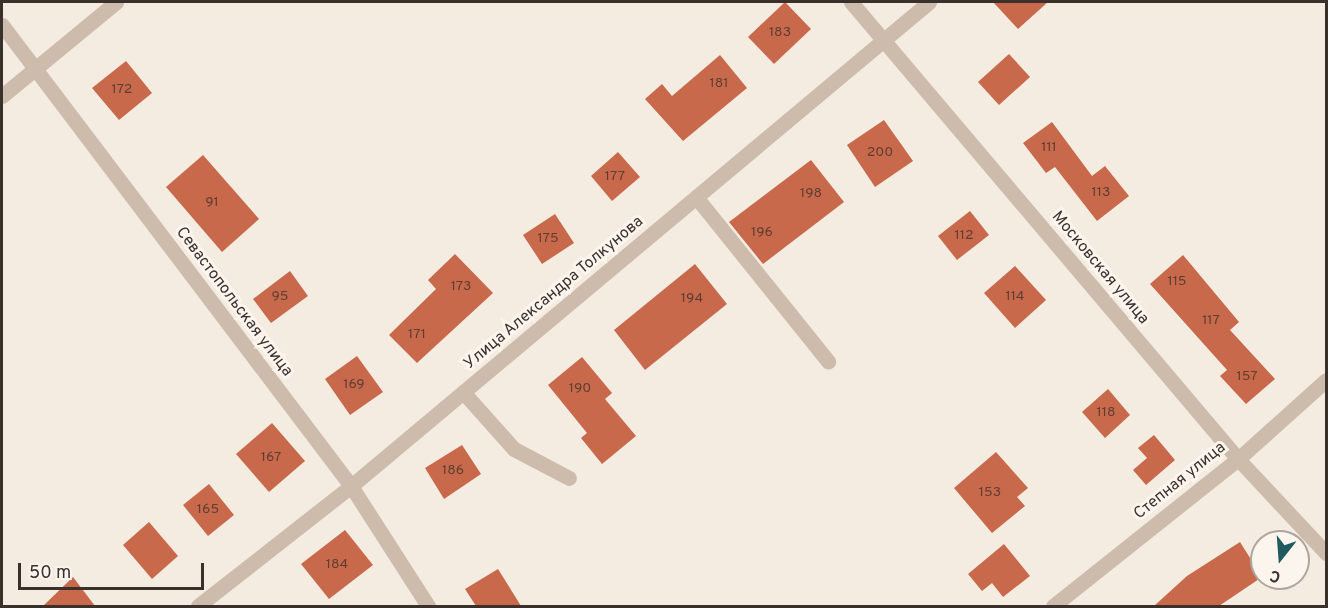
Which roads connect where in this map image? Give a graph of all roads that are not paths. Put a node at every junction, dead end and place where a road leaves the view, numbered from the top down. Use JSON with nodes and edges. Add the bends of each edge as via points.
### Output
{"nodes":[{"id":1,"x":116,"y":2,"type":"edge"},
{"id":2,"x":851,"y":2,"type":"edge"},
{"id":3,"x":929,"y":2,"type":"edge"},
{"id":4,"x":2,"y":25,"type":"edge"},
{"id":5,"x":883,"y":40,"type":"junction"},
{"id":6,"x":34,"y":69,"type":"junction"},
{"id":7,"x":2,"y":96,"type":"edge"},
{"id":8,"x":696,"y":197,"type":"junction"},
{"id":9,"x":828,"y":361,"type":"dead end"},
{"id":10,"x":1326,"y":380,"type":"edge"},
{"id":11,"x":463,"y":392,"type":"junction"},
{"id":12,"x":1238,"y":459,"type":"junction"},
{"id":13,"x":569,"y":478,"type":"dead end"},
{"id":14,"x":351,"y":486,"type":"junction"},
{"id":15,"x":1326,"y":554,"type":"edge"},
{"id":16,"x":198,"y":606,"type":"edge"},
{"id":17,"x":428,"y":606,"type":"edge"},
{"id":18,"x":1053,"y":606,"type":"edge"}],
"edges":[{"from":1,"to":6,"type":"street"},
{"from":2,"to":5,"type":"street","name":"Московская улица"},
{"from":3,"to":5,"type":"street","name":"Улица Александра Толкунова"},
{"from":4,"to":6,"type":"street","name":"Севастопольская улица"},
{"from":5,"to":8,"type":"street","name":"Улица Александра Толкунова"},
{"from":5,"to":12,"type":"street","name":"Московская улица"},
{"from":6,"to":7,"type":"street"},
{"from":6,"to":14,"type":"street","name":"Севастопольская улица"},
{"from":8,"to":9,"type":"street"},
{"from":8,"to":11,"type":"street","name":"Улица Александра Толкунова"},
{"from":10,"to":12,"type":"street","name":"Степная улица"},
{"from":11,"to":13,"type":"street","via":[[514,449]]},
{"from":11,"to":14,"type":"street","name":"Улица Александра Толкунова"},
{"from":12,"to":15,"type":"street","name":"Московская улица"},
{"from":12,"to":18,"type":"street","name":"Степная улица"},
{"from":14,"to":16,"type":"street","name":"Улица Александра Толкунова"},
{"from":14,"to":17,"type":"street","name":"Севастопольская улица"}]}
